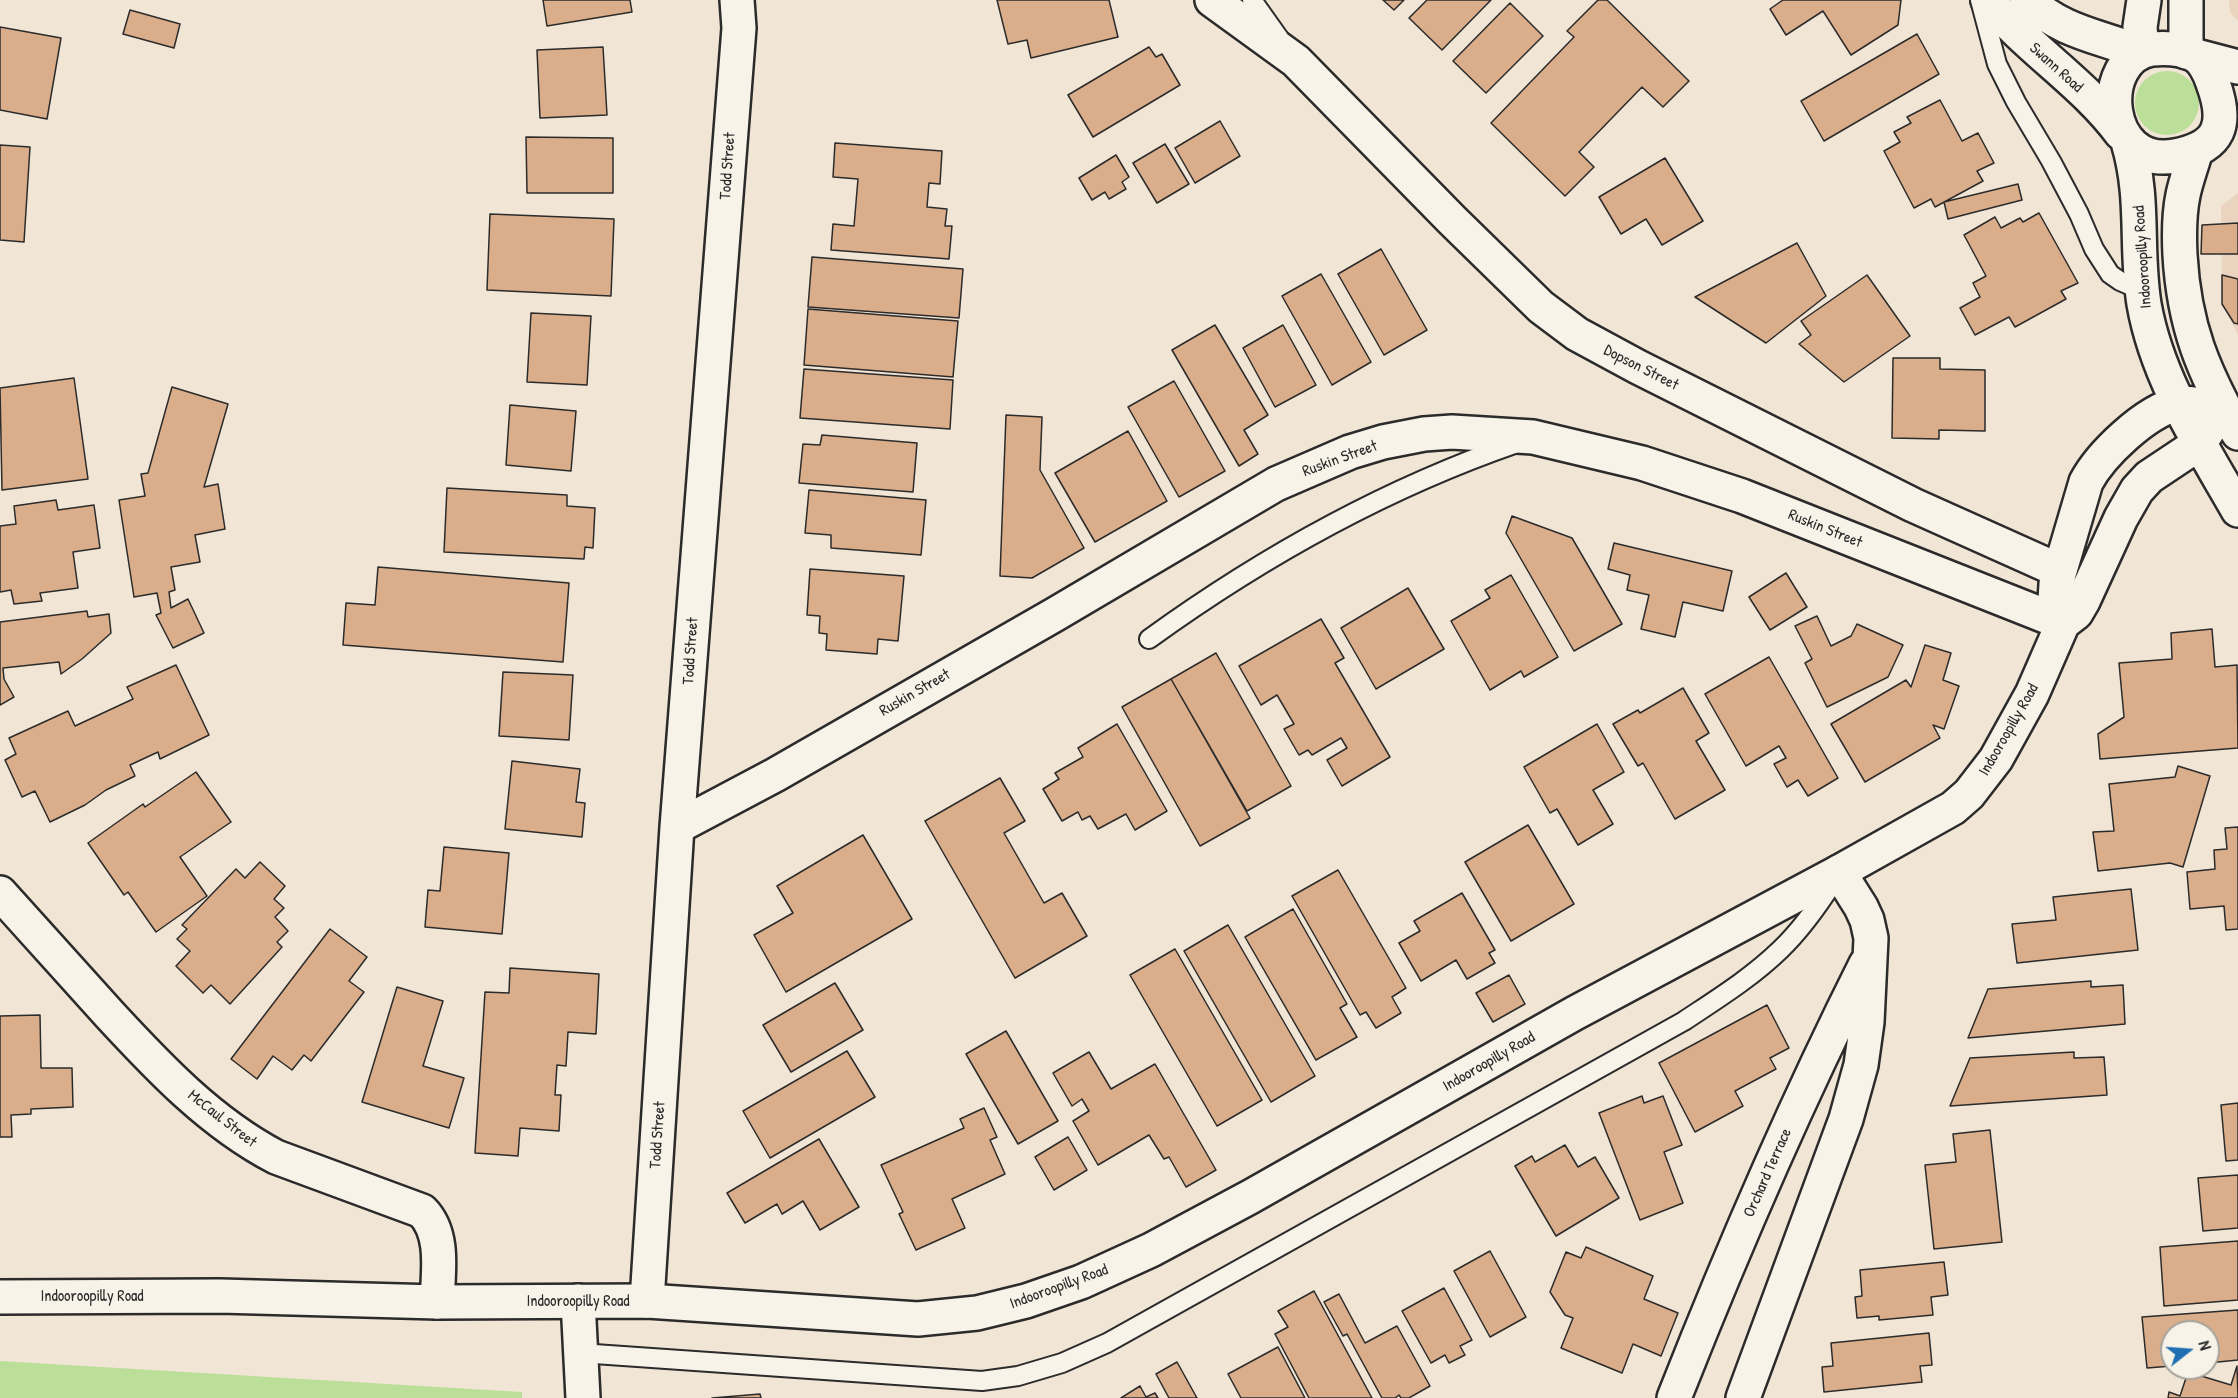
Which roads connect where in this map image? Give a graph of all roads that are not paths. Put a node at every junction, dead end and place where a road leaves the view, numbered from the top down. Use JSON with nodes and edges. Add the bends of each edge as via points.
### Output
{"nodes":[{"id":1,"x":737,"y":0,"type":"edge"},
{"id":2,"x":1212,"y":0,"type":"edge"},
{"id":3,"x":1252,"y":0,"type":"edge"},
{"id":4,"x":1980,"y":0,"type":"edge"},
{"id":5,"x":1988,"y":0,"type":"edge"},
{"id":6,"x":2027,"y":0,"type":"edge"},
{"id":7,"x":2144,"y":0,"type":"edge"},
{"id":8,"x":2186,"y":0,"type":"edge"},
{"id":9,"x":2141,"y":52,"type":"junction"},
{"id":10,"x":2191,"y":54,"type":"junction"},
{"id":11,"x":1296,"y":61,"type":"junction"},
{"id":12,"x":2238,"y":67,"type":"edge"},
{"id":13,"x":2238,"y":132,"type":"edge"},
{"id":14,"x":2126,"y":139,"type":"junction"},
{"id":15,"x":2200,"y":149,"type":"junction"},
{"id":16,"x":2143,"y":291,"type":"junction"},
{"id":17,"x":2178,"y":403,"type":"junction"},
{"id":18,"x":2230,"y":419,"type":"edge"},
{"id":19,"x":1533,"y":437,"type":"junction"},
{"id":20,"x":2238,"y":443,"type":"edge"},
{"id":21,"x":2203,"y":449,"type":"junction"},
{"id":22,"x":2238,"y":510,"type":"edge"},
{"id":23,"x":2058,"y":570,"type":"junction"},
{"id":24,"x":2062,"y":622,"type":"junction"},
{"id":25,"x":1149,"y":639,"type":"dead end"},
{"id":26,"x":677,"y":827,"type":"junction"},
{"id":27,"x":1839,"y":872,"type":"junction"},
{"id":28,"x":0,"y":893,"type":"edge"},
{"id":29,"x":1872,"y":952,"type":"junction"},
{"id":30,"x":0,"y":1297,"type":"edge"},
{"id":31,"x":578,"y":1301,"type":"junction"},
{"id":32,"x":437,"y":1302,"type":"junction"},
{"id":33,"x":646,"y":1302,"type":"junction"},
{"id":34,"x":580,"y":1353,"type":"junction"},
{"id":35,"x":583,"y":1398,"type":"edge"},
{"id":36,"x":1674,"y":1398,"type":"edge"},
{"id":37,"x":1743,"y":1398,"type":"edge"}],
"edges":[{"from":1,"to":26,"type":"street","name":"Todd Street","via":[[739,28]]},
{"from":2,"to":11,"type":"street","name":"Dopson Street"},
{"from":3,"to":11,"type":"lane","name":"Dopson Street"},
{"from":4,"to":16,"type":"lane","via":[[1997,64],[2094,249],[2110,274]]},
{"from":5,"to":14,"type":"street","name":"Swann Road","via":[[2011,27],[2101,109]]},
{"from":6,"to":9,"type":"street","name":"Swann Road","via":[[2068,28]]},
{"from":7,"to":9,"type":"street"},
{"from":8,"to":10,"type":"street"},
{"from":9,"to":10,"type":"street","via":[[2159,48]]},
{"from":9,"to":14,"type":"street","via":[[2125,66],[2116,89],[2117,121]]},
{"from":10,"to":12,"type":"street"},
{"from":10,"to":15,"type":"street","via":[[2212,79],[2222,116],[2214,135]]},
{"from":11,"to":23,"type":"street","name":"Dopson Street","via":[[1452,220],[1560,322],[1599,347],[1902,500]]},
{"from":13,"to":15,"type":"street"},
{"from":14,"to":15,"type":"street","via":[[2140,152],[2152,156],[2174,156]]},
{"from":14,"to":16,"type":"street","name":"Indooroopilly Road","via":[[2138,185]]},
{"from":15,"to":18,"type":"street","via":[[2181,206],[2181,268],[2193,339]]},
{"from":16,"to":17,"type":"street","name":"Indooroopilly Road","via":[[2157,353]]},
{"from":17,"to":18,"type":"street"},
{"from":17,"to":21,"type":"street"},
{"from":17,"to":23,"type":"street","via":[[2136,428],[2096,464],[2086,482]]},
{"from":18,"to":21,"type":"street","name":"Indooroopilly Road"},
{"from":19,"to":24,"type":"street","name":"Ruskin Street","via":[[1634,461],[1742,496]]},
{"from":19,"to":25,"type":"lane","via":[[1440,473],[1316,533],[1251,570]]},
{"from":19,"to":26,"type":"street","name":"Ruskin Street","via":[[1424,434],[1383,442],[1291,477],[775,775]]},
{"from":20,"to":21,"type":"street"},
{"from":21,"to":22,"type":"street"},
{"from":21,"to":24,"type":"street","name":"Indooroopilly Road","via":[[2158,471],[2137,490],[2083,601],[2076,613]]},
{"from":23,"to":24,"type":"street","via":[[2055,601]]},
{"from":24,"to":27,"type":"street","name":"Indooroopilly Road","via":[[2020,718],[1987,774],[1942,815]]},
{"from":26,"to":33,"type":"street","name":"Todd Street"},
{"from":27,"to":29,"type":"street","via":[[1867,920]]},
{"from":27,"to":33,"type":"street","name":"Indooroopilly Road","via":[[1575,1013],[1230,1208],[1081,1282],[977,1313],[918,1319]]},
{"from":27,"to":34,"type":"lane","name":"Indooroopilly Road","via":[[1809,917],[1779,951],[1684,1022],[1107,1343],[1062,1363],[1018,1376],[982,1381]]},
{"from":28,"to":32,"type":"street","name":"McCaul Street","via":[[147,1055],[217,1119],[276,1157],[422,1211],[431,1221],[438,1244]]},
{"from":29,"to":36,"type":"street","name":"Orchard Terrace","via":[[1792,1117]]},
{"from":29,"to":37,"type":"street","via":[[1867,1023],[1851,1102]]},
{"from":30,"to":32,"type":"street","name":"Indooroopilly Road","via":[[220,1296]]},
{"from":31,"to":32,"type":"street","name":"Indooroopilly Road"},
{"from":31,"to":33,"type":"street","name":"Indooroopilly Road"},
{"from":31,"to":34,"type":"street"},
{"from":34,"to":35,"type":"street"}]}
